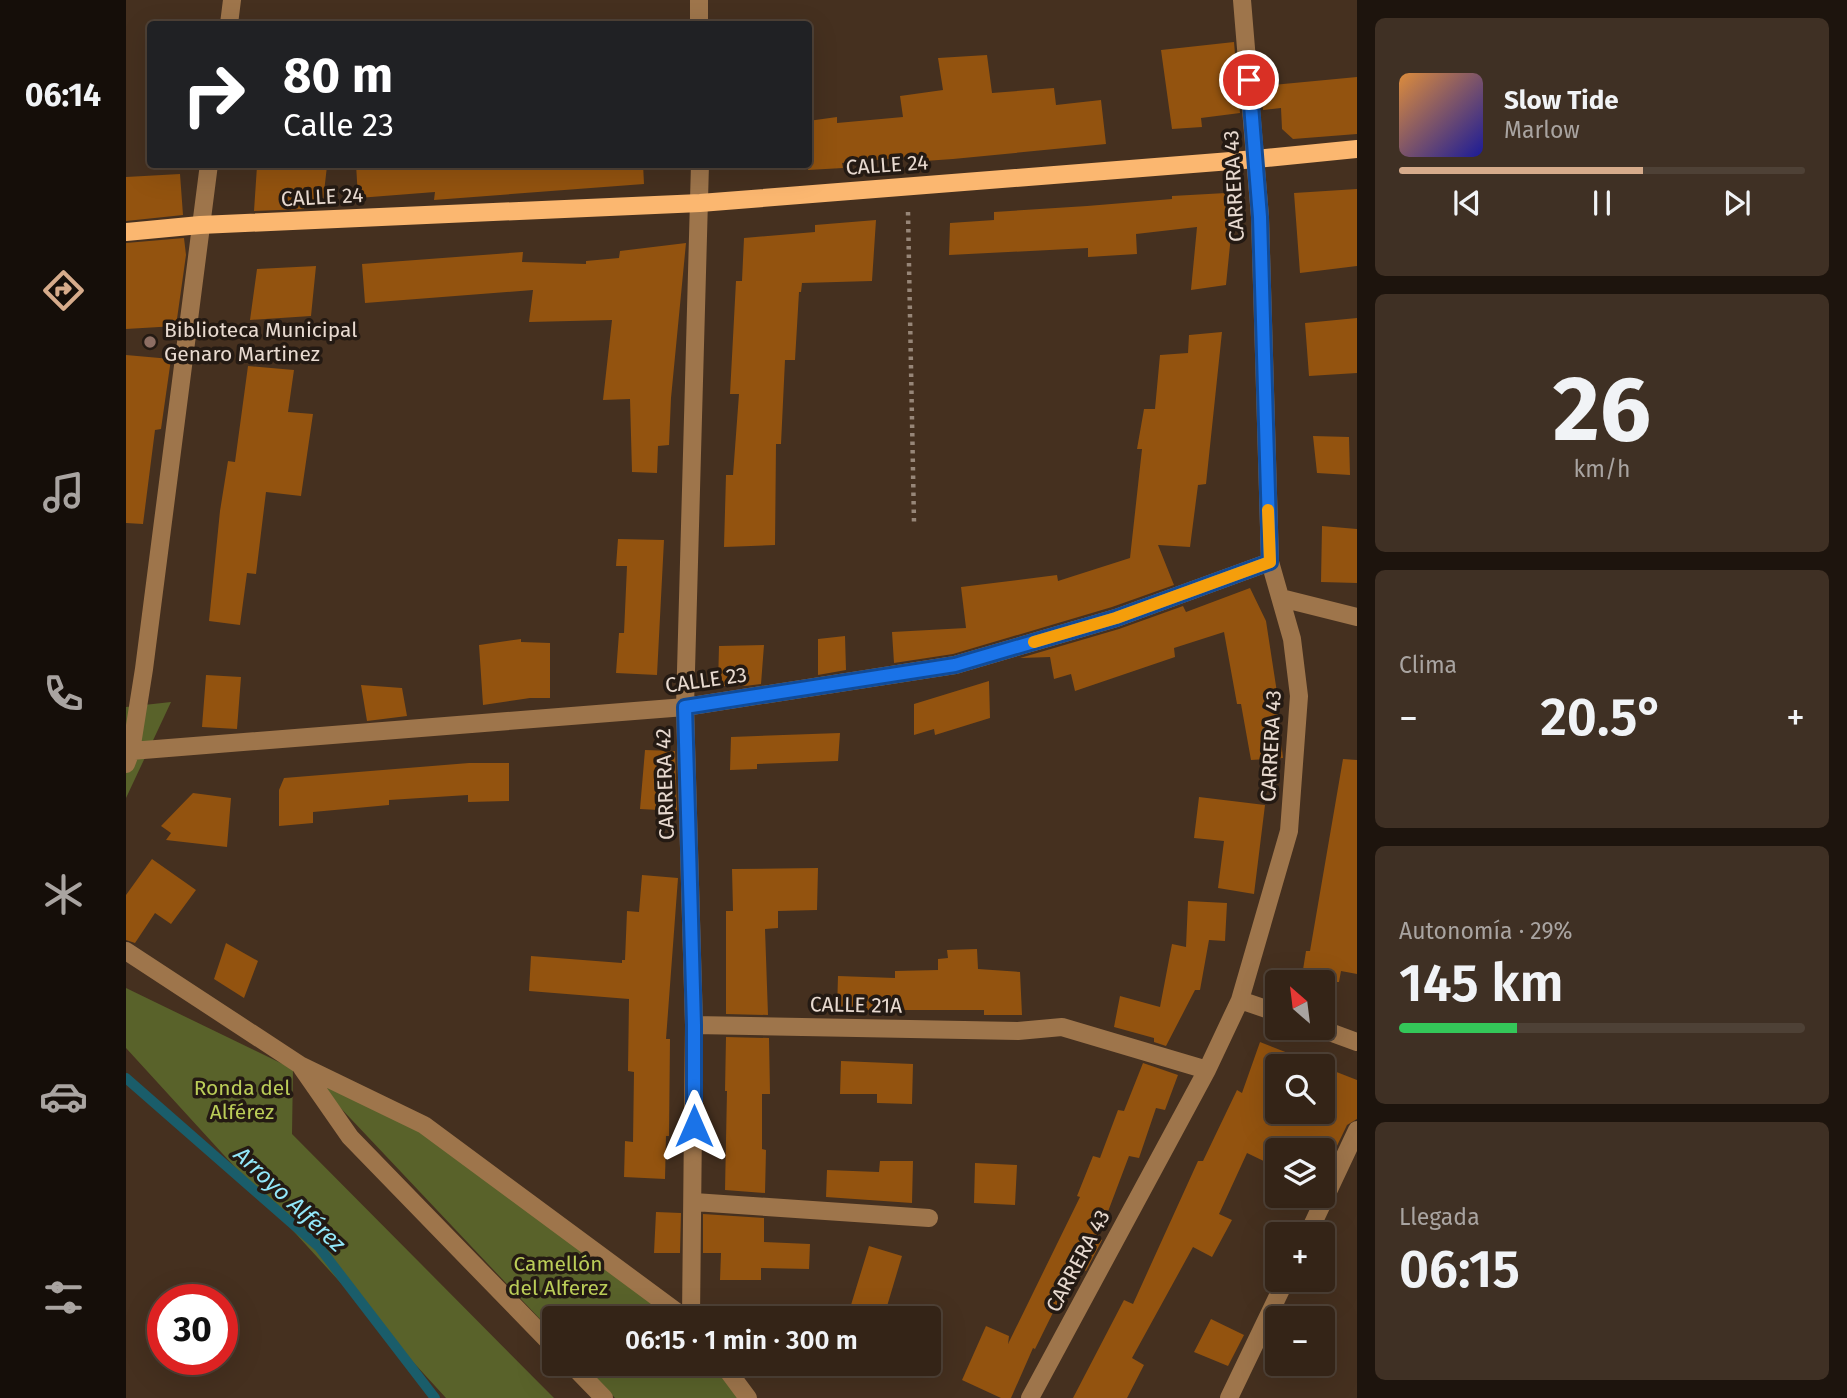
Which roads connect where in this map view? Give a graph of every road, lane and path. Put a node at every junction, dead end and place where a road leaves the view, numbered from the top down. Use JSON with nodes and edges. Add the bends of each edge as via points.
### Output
{"nodes":[{"id":1,"x":232,"y":0,"type":"edge"},
{"id":2,"x":699,"y":0,"type":"edge"},
{"id":3,"x":1242,"y":0,"type":"edge"},
{"id":4,"x":229,"y":21,"type":"edge"},
{"id":5,"x":699,"y":21,"type":"edge"},
{"id":6,"x":1357,"y":149,"type":"edge"},
{"id":7,"x":1256,"y":159,"type":"junction"},
{"id":8,"x":208,"y":168,"type":"edge"},
{"id":9,"x":700,"y":168,"type":"edge"},
{"id":10,"x":908,"y":187,"type":"junction"},
{"id":11,"x":700,"y":202,"type":"junction"},
{"id":12,"x":200,"y":225,"type":"junction"},
{"id":13,"x":126,"y":232,"type":"edge"},
{"id":14,"x":914,"y":522,"type":"dead end"},
{"id":15,"x":1270,"y":562,"type":"junction"},
{"id":16,"x":1281,"y":598,"type":"junction"},
{"id":17,"x":1357,"y":617,"type":"edge"},
{"id":18,"x":685,"y":707,"type":"junction"},
{"id":19,"x":128,"y":757,"type":"edge"},
{"id":20,"x":126,"y":951,"type":"edge"},
{"id":21,"x":1240,"y":1000,"type":"junction"},
{"id":22,"x":1265,"y":1009,"type":"edge"},
{"id":23,"x":694,"y":1025,"type":"junction"},
{"id":24,"x":1335,"y":1034,"type":"edge"},
{"id":25,"x":1357,"y":1042,"type":"edge"},
{"id":26,"x":300,"y":1065,"type":"junction"},
{"id":27,"x":1207,"y":1070,"type":"junction"},
{"id":28,"x":1357,"y":1130,"type":"edge"},
{"id":29,"x":694,"y":1202,"type":"junction"},
{"id":30,"x":929,"y":1218,"type":"dead end"},
{"id":31,"x":1314,"y":1222,"type":"edge"},
{"id":32,"x":1280,"y":1292,"type":"edge"},
{"id":33,"x":669,"y":1306,"type":"edge"},
{"id":34,"x":691,"y":1306,"type":"edge"},
{"id":35,"x":542,"y":1335,"type":"edge"},
{"id":36,"x":583,"y":1376,"type":"edge"},
{"id":37,"x":732,"y":1376,"type":"edge"},
{"id":38,"x":604,"y":1398,"type":"edge"},
{"id":39,"x":748,"y":1398,"type":"edge"},
{"id":40,"x":1030,"y":1398,"type":"edge"},
{"id":41,"x":1229,"y":1398,"type":"edge"}],
"edges":[{"from":1,"to":4,"type":"street"},
{"from":2,"to":5,"type":"street"},
{"from":3,"to":7,"type":"street","name":"CARRERA 43"},
{"from":6,"to":7,"type":"main road","name":"CALLE 24"},
{"from":7,"to":10,"type":"main road","name":"CALLE 24"},
{"from":7,"to":15,"type":"street","name":"CARRERA 43"},
{"from":8,"to":12,"type":"street"},
{"from":9,"to":11,"type":"street","name":"CARRERA 42"},
{"from":10,"to":11,"type":"main road","name":"CALLE 24"},
{"from":10,"to":14,"type":"path"},
{"from":11,"to":12,"type":"main road","name":"CALLE 24"},
{"from":11,"to":18,"type":"street","name":"CARRERA 42"},
{"from":12,"to":13,"type":"main road","name":"CALLE 24"},
{"from":12,"to":19,"type":"street","via":[[144,670]]},
{"from":15,"to":16,"type":"street","name":"CARRERA 43"},
{"from":15,"to":18,"type":"street","name":"CALLE 23","via":[[1116,618],[955,665]]},
{"from":16,"to":17,"type":"street"},
{"from":16,"to":21,"type":"street","name":"CARRERA 43","via":[[1299,696],[1289,831]]},
{"from":18,"to":19,"type":"street","name":"CALLE 23"},
{"from":18,"to":23,"type":"street","name":"CARRERA 42"},
{"from":20,"to":26,"type":"street"},
{"from":21,"to":22,"type":"street"},
{"from":21,"to":27,"type":"street","name":"CARRERA 43"},
{"from":23,"to":27,"type":"street","name":"CALLE 21A","via":[[1018,1031],[1062,1027]]},
{"from":23,"to":29,"type":"street","name":"CARRERA 42"},
{"from":24,"to":25,"type":"street"},
{"from":26,"to":33,"type":"street","via":[[424,1125]]},
{"from":26,"to":35,"type":"street","via":[[350,1137]]},
{"from":27,"to":40,"type":"street","name":"CARRERA 43"},
{"from":28,"to":31,"type":"street"},
{"from":29,"to":30,"type":"street"},
{"from":29,"to":34,"type":"street","name":"CARRERA 42"},
{"from":32,"to":41,"type":"street"},
{"from":36,"to":38,"type":"street"},
{"from":37,"to":39,"type":"street"}]}
